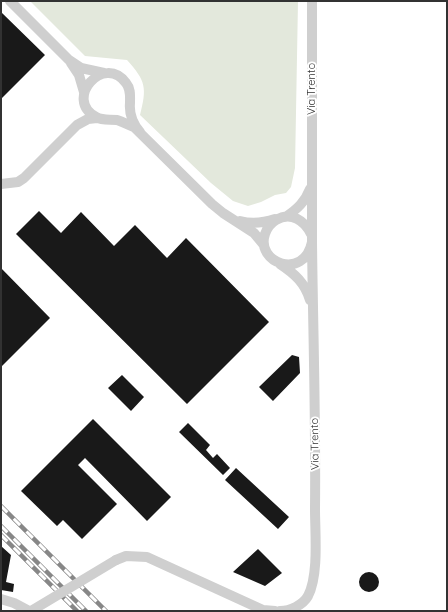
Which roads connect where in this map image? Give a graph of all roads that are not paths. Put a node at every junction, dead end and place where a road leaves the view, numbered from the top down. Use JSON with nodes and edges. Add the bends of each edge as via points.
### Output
{"nodes":[{"id":1,"x":10,"y":1,"type":"edge"},
{"id":2,"x":312,"y":1,"type":"edge"},
{"id":3,"x":69,"y":60,"type":"junction"},
{"id":4,"x":106,"y":73,"type":"junction"},
{"id":5,"x":84,"y":96,"type":"junction"},
{"id":6,"x":130,"y":103,"type":"junction"},
{"id":7,"x":97,"y":118,"type":"junction"},
{"id":8,"x":112,"y":120,"type":"junction"},
{"id":9,"x":77,"y":125,"type":"junction"},
{"id":10,"x":140,"y":132,"type":"junction"},
{"id":11,"x":313,"y":177,"type":"junction"},
{"id":12,"x":1,"y":184,"type":"edge"},
{"id":13,"x":282,"y":217,"type":"junction"},
{"id":14,"x":234,"y":220,"type":"junction"},
{"id":15,"x":312,"y":238,"type":"junction"},
{"id":16,"x":264,"y":245,"type":"junction"},
{"id":17,"x":279,"y":263,"type":"junction"},
{"id":18,"x":313,"y":312,"type":"junction"},
{"id":19,"x":1,"y":599,"type":"edge"},
{"id":20,"x":30,"y":611,"type":"edge"},
{"id":21,"x":275,"y":611,"type":"edge"},
{"id":22,"x":280,"y":611,"type":"edge"}],
"edges":[{"from":1,"to":3,"type":"street"},
{"from":2,"to":11,"type":"street","name":"Via Trento"},
{"from":3,"to":4,"type":"street","via":[[81,68]]},
{"from":3,"to":5,"type":"street","via":[[79,75]]},
{"from":4,"to":5,"type":"street","via":[[92,79]]},
{"from":4,"to":6,"type":"street","via":[[121,77],[126,83]]},
{"from":5,"to":7,"type":"street","via":[[86,107]]},
{"from":5,"to":9,"type":"street","via":[[82,114]]},
{"from":6,"to":8,"type":"street","via":[[125,112]]},
{"from":6,"to":10,"type":"street","via":[[132,118]]},
{"from":7,"to":8,"type":"street"},
{"from":7,"to":9,"type":"street","via":[[88,119]]},
{"from":8,"to":10,"type":"street","via":[[127,124]]},
{"from":9,"to":12,"type":"street","via":[[24,178],[18,182]]},
{"from":10,"to":14,"type":"street","via":[[212,204]]},
{"from":11,"to":13,"type":"street","name":"Via Trento","via":[[305,200]]},
{"from":11,"to":15,"type":"street","name":"Via Trento"},
{"from":13,"to":14,"type":"street","via":[[264,223]]},
{"from":13,"to":15,"type":"street","via":[[295,217],[302,221],[308,227]]},
{"from":13,"to":16,"type":"street","name":"Via Trento","via":[[267,229]]},
{"from":14,"to":16,"type":"street","via":[[254,233]]},
{"from":15,"to":17,"type":"street","name":"Via Trento","via":[[307,256],[301,261],[286,265]]},
{"from":15,"to":18,"type":"street","name":"Via Trento"},
{"from":16,"to":17,"type":"street","name":"Via Trento","via":[[267,253]]},
{"from":17,"to":18,"type":"street","name":"Via Trento","via":[[302,282]]},
{"from":18,"to":22,"type":"street","name":"Via Trento","via":[[314,576],[308,596],[288,611]]},
{"from":19,"to":20,"type":"street"},
{"from":20,"to":21,"type":"street","bridge":true,"via":[[126,556],[147,558],[263,610]]}]}
